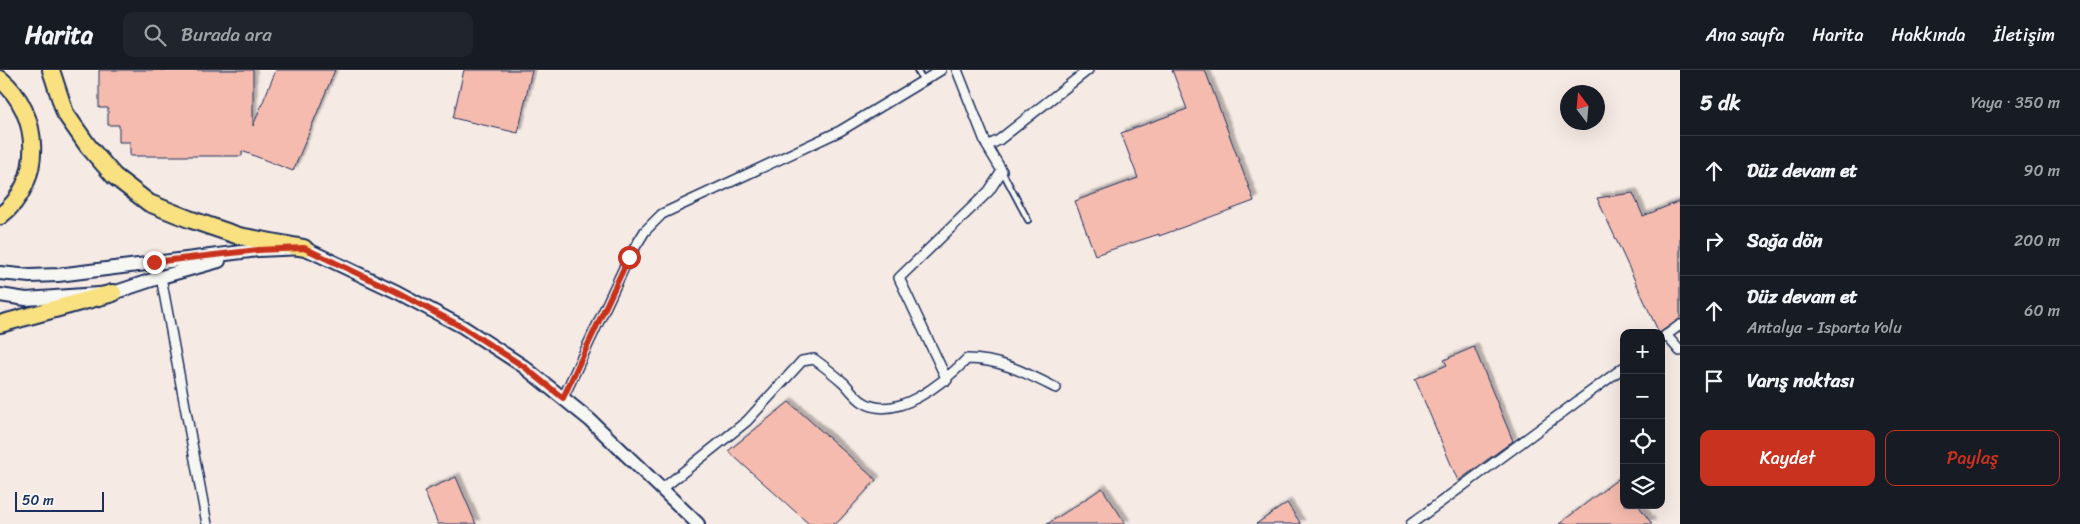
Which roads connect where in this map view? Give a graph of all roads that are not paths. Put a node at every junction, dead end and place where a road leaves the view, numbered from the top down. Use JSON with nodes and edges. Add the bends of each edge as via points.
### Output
{"nodes":[{"id":1,"x":51,"y":70,"type":"edge"},
{"id":2,"x":917,"y":70,"type":"edge"},
{"id":3,"x":941,"y":70,"type":"edge"},
{"id":4,"x":957,"y":70,"type":"edge"},
{"id":5,"x":1088,"y":70,"type":"edge"},
{"id":6,"x":0,"y":79,"type":"edge"},
{"id":7,"x":923,"y":81,"type":"junction"},
{"id":8,"x":987,"y":146,"type":"junction"},
{"id":9,"x":1002,"y":171,"type":"junction"},
{"id":10,"x":0,"y":216,"type":"edge"},
{"id":11,"x":1028,"y":220,"type":"dead end"},
{"id":12,"x":304,"y":248,"type":"junction"},
{"id":13,"x":258,"y":250,"type":"junction"},
{"id":14,"x":0,"y":273,"type":"edge"},
{"id":15,"x":161,"y":277,"type":"junction"},
{"id":16,"x":113,"y":293,"type":"junction"},
{"id":17,"x":0,"y":295,"type":"edge"},
{"id":18,"x":0,"y":324,"type":"edge"},
{"id":19,"x":1680,"y":325,"type":"edge"},
{"id":20,"x":1665,"y":336,"type":"edge"},
{"id":21,"x":1665,"y":338,"type":"edge"},
{"id":22,"x":1680,"y":352,"type":"edge"},
{"id":23,"x":1620,"y":370,"type":"edge"},
{"id":24,"x":946,"y":380,"type":"junction"},
{"id":25,"x":1056,"y":388,"type":"dead end"},
{"id":26,"x":563,"y":398,"type":"junction"},
{"id":27,"x":662,"y":489,"type":"junction"},
{"id":28,"x":207,"y":524,"type":"edge"},
{"id":29,"x":698,"y":524,"type":"edge"},
{"id":30,"x":1411,"y":524,"type":"edge"}],
"edges":[{"from":1,"to":12,"type":"highway","via":[[65,113],[88,146],[114,176],[149,202],[239,236]]},
{"from":2,"to":7,"type":"lane"},
{"from":3,"to":7,"type":"street"},
{"from":4,"to":8,"type":"street"},
{"from":5,"to":8,"type":"street"},
{"from":6,"to":10,"type":"highway","via":[[12,89],[24,108],[32,133],[31,162],[22,191]]},
{"from":7,"to":26,"type":"street","via":[[840,130],[662,214],[645,231],[629,257]]},
{"from":8,"to":9,"type":"street"},
{"from":9,"to":11,"type":"lane"},
{"from":9,"to":24,"type":"street","via":[[988,191],[899,278]]},
{"from":12,"to":13,"type":"street"},
{"from":12,"to":26,"type":"street","via":[[462,327],[523,366]]},
{"from":13,"to":14,"type":"street","via":[[58,275]]},
{"from":13,"to":15,"type":"street"},
{"from":15,"to":16,"type":"street"},
{"from":15,"to":28,"type":"street"},
{"from":16,"to":17,"type":"street","via":[[26,299]]},
{"from":16,"to":18,"type":"highway"},
{"from":19,"to":20,"type":"street"},
{"from":21,"to":22,"type":"street"},
{"from":23,"to":30,"type":"street"},
{"from":24,"to":25,"type":"street","via":[[967,359],[985,359],[1009,365]]},
{"from":24,"to":27,"type":"street","via":[[906,403],[881,409],[863,402],[814,359],[802,361],[748,421]]},
{"from":26,"to":27,"type":"street"},
{"from":27,"to":29,"type":"street"}]}
